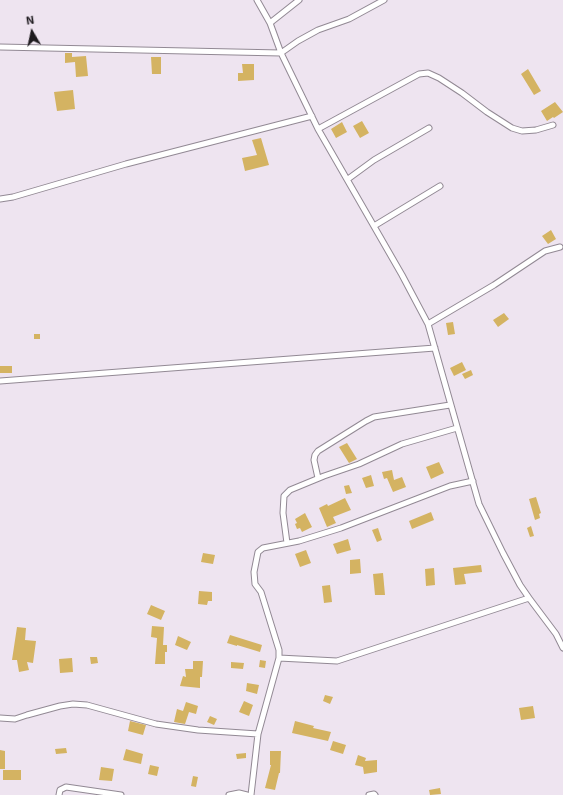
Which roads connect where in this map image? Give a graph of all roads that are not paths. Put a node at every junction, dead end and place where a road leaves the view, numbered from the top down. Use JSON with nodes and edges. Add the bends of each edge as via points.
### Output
{"nodes":[{"id":1,"x":257,"y":0,"type":"edge"},
{"id":2,"x":299,"y":0,"type":"edge"},
{"id":3,"x":384,"y":0,"type":"edge"},
{"id":4,"x":270,"y":23,"type":"junction"},
{"id":5,"x":0,"y":47,"type":"edge"},
{"id":6,"x":281,"y":53,"type":"junction"},
{"id":7,"x":312,"y":116,"type":"junction"},
{"id":8,"x":553,"y":125,"type":"dead end"},
{"id":9,"x":318,"y":128,"type":"junction"},
{"id":10,"x":429,"y":128,"type":"dead end"},
{"id":11,"x":348,"y":178,"type":"junction"},
{"id":12,"x":440,"y":186,"type":"dead end"},
{"id":13,"x":0,"y":199,"type":"edge"},
{"id":14,"x":374,"y":226,"type":"junction"},
{"id":15,"x":560,"y":247,"type":"dead end"},
{"id":16,"x":428,"y":324,"type":"junction"},
{"id":17,"x":435,"y":348,"type":"junction"},
{"id":18,"x":0,"y":381,"type":"edge"},
{"id":19,"x":450,"y":405,"type":"junction"},
{"id":20,"x":457,"y":428,"type":"junction"},
{"id":21,"x":318,"y":478,"type":"junction"},
{"id":22,"x":473,"y":481,"type":"junction"},
{"id":23,"x":287,"y":543,"type":"junction"},
{"id":24,"x":529,"y":598,"type":"junction"},
{"id":25,"x":563,"y":648,"type":"edge"},
{"id":26,"x":279,"y":658,"type":"junction"},
{"id":27,"x":0,"y":718,"type":"edge"},
{"id":28,"x":258,"y":734,"type":"junction"},
{"id":29,"x":59,"y":795,"type":"edge"},
{"id":30,"x":120,"y":795,"type":"edge"},
{"id":31,"x":229,"y":795,"type":"edge"},
{"id":32,"x":247,"y":795,"type":"edge"},
{"id":33,"x":251,"y":795,"type":"edge"},
{"id":34,"x":369,"y":795,"type":"edge"},
{"id":35,"x":375,"y":795,"type":"edge"}],
"edges":[{"from":1,"to":4,"type":"street"},
{"from":2,"to":4,"type":"street"},
{"from":3,"to":6,"type":"street","via":[[349,19],[318,30]]},
{"from":4,"to":6,"type":"street"},
{"from":5,"to":6,"type":"street"},
{"from":6,"to":7,"type":"street"},
{"from":7,"to":9,"type":"street"},
{"from":7,"to":13,"type":"street"},
{"from":8,"to":9,"type":"street","via":[[536,130],[522,131],[512,128],[428,73],[418,74]]},
{"from":9,"to":11,"type":"street"},
{"from":10,"to":11,"type":"street"},
{"from":11,"to":14,"type":"street"},
{"from":12,"to":14,"type":"street"},
{"from":14,"to":16,"type":"street"},
{"from":15,"to":16,"type":"street","via":[[545,251]]},
{"from":16,"to":17,"type":"street"},
{"from":17,"to":18,"type":"street"},
{"from":17,"to":19,"type":"street"},
{"from":19,"to":20,"type":"street"},
{"from":19,"to":21,"type":"street","via":[[374,417],[366,421],[315,454]]},
{"from":20,"to":21,"type":"street","via":[[402,444],[359,464]]},
{"from":20,"to":22,"type":"street"},
{"from":21,"to":23,"type":"street","via":[[290,490],[284,496],[283,513]]},
{"from":22,"to":23,"type":"street","via":[[450,486],[341,528]]},
{"from":22,"to":24,"type":"street","via":[[480,504],[503,553]]},
{"from":23,"to":26,"type":"street","via":[[263,548],[258,552],[254,572],[255,584],[261,592],[279,650]]},
{"from":24,"to":25,"type":"street","via":[[556,634]]},
{"from":24,"to":26,"type":"street","via":[[337,661]]},
{"from":26,"to":28,"type":"street"},
{"from":27,"to":28,"type":"street","via":[[15,719],[73,704],[86,705],[156,724]]},
{"from":28,"to":33,"type":"street"},
{"from":29,"to":30,"type":"street","via":[[60,790],[66,786]]},
{"from":31,"to":32,"type":"street"},
{"from":34,"to":35,"type":"street"}]}
